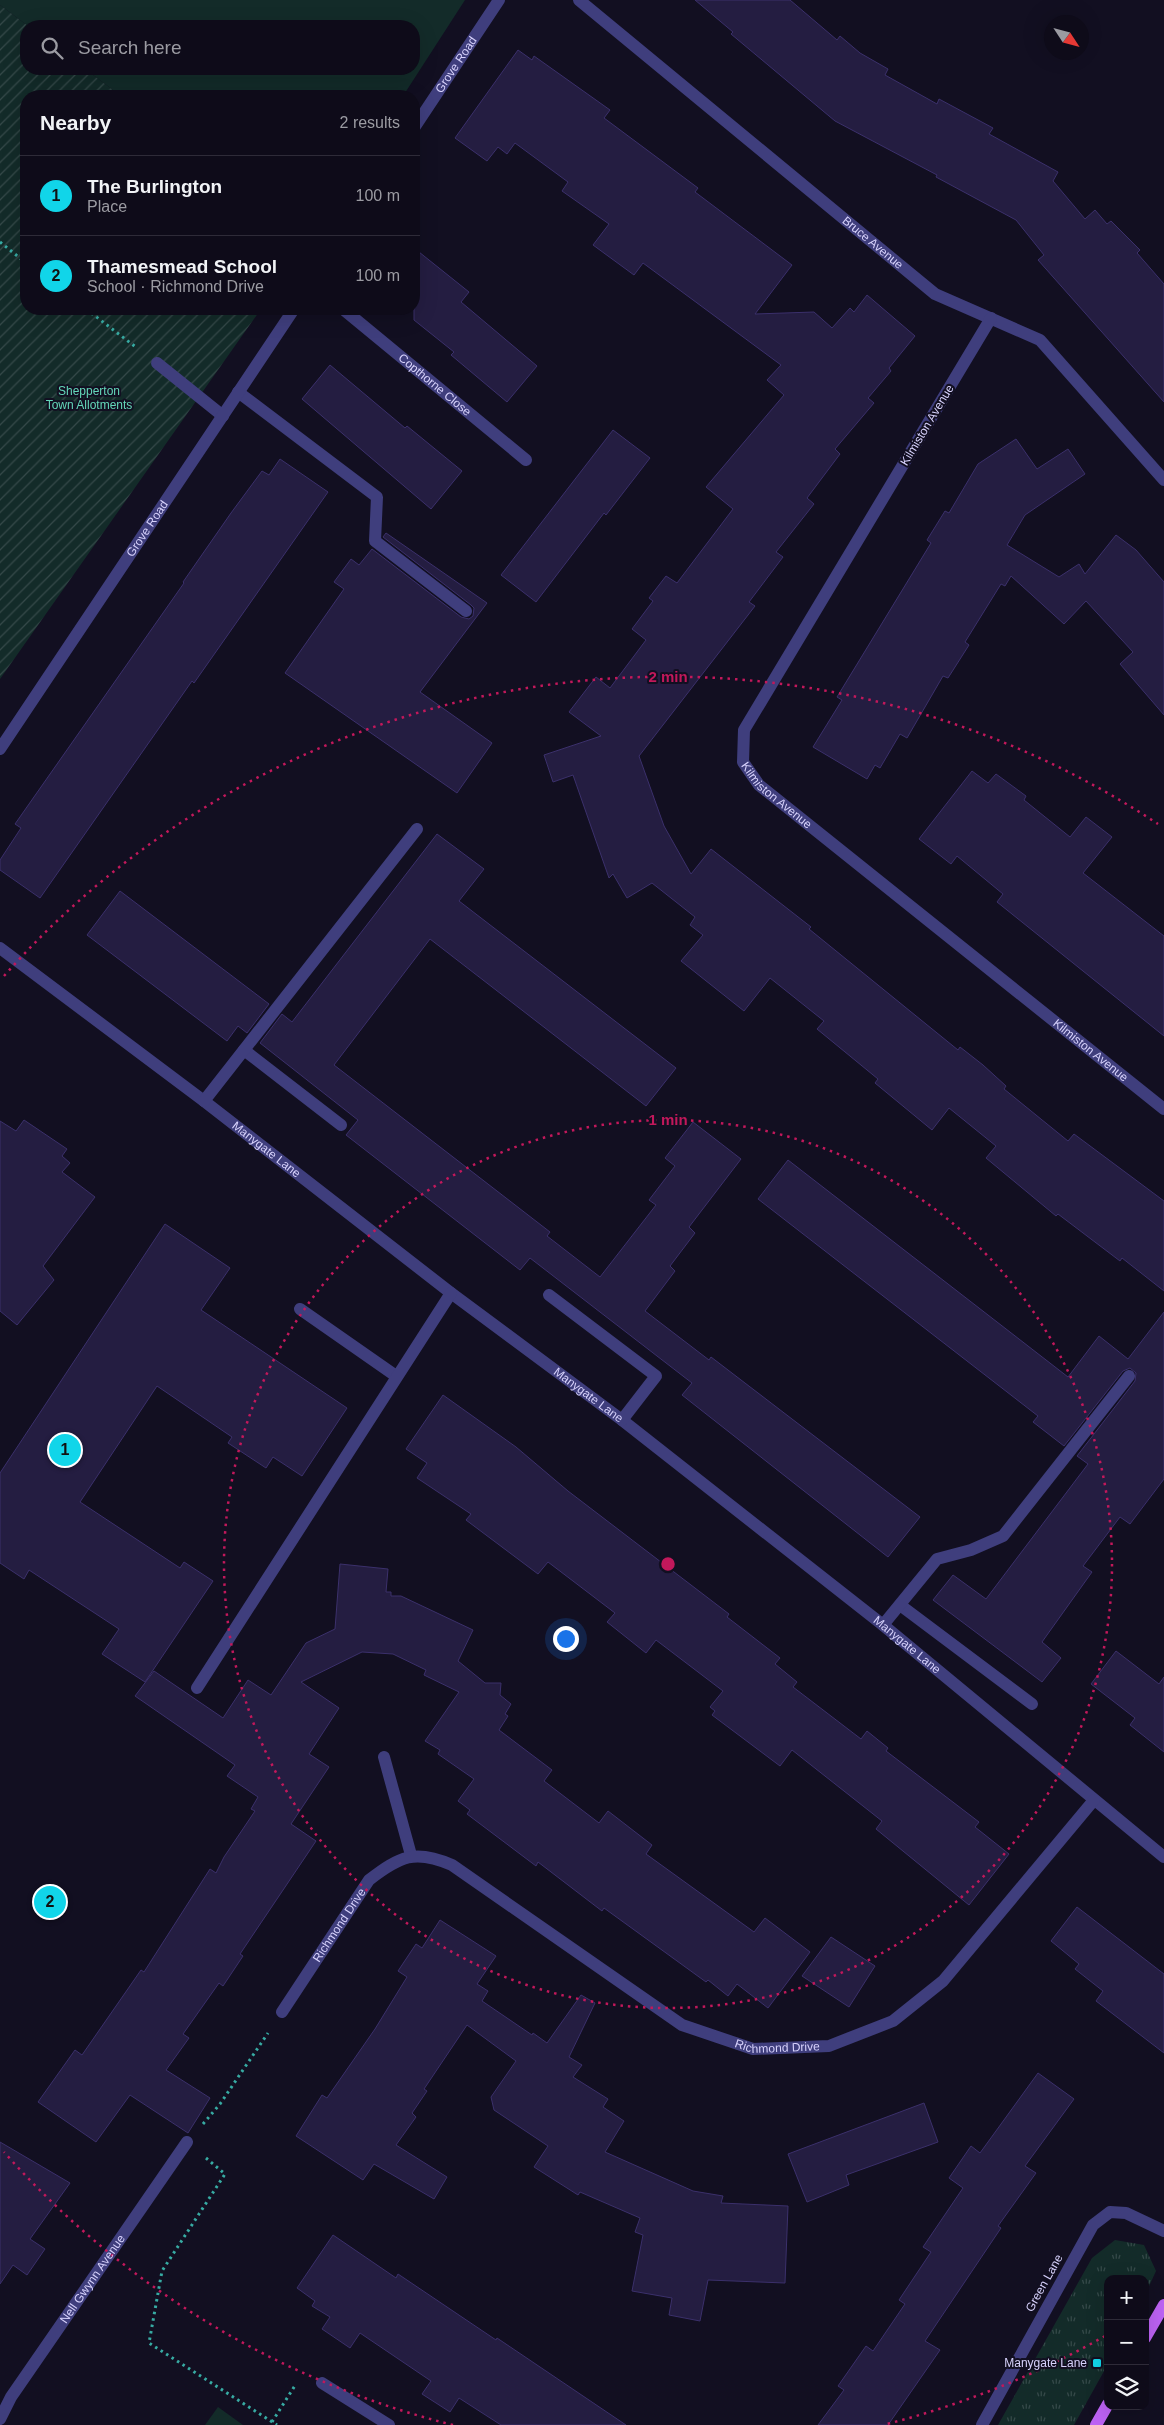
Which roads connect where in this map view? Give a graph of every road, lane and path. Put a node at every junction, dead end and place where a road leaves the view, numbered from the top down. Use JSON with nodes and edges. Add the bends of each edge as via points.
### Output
{"nodes":[{"id":1,"x":499,"y":0,"type":"edge"},
{"id":2,"x":579,"y":0,"type":"edge"},
{"id":3,"x":420,"y":119,"type":"edge"},
{"id":4,"x":0,"y":242,"type":"edge"},
{"id":5,"x":20,"y":257,"type":"edge"},
{"id":6,"x":94,"y":315,"type":"edge"},
{"id":7,"x":290,"y":315,"type":"edge"},
{"id":8,"x":350,"y":315,"type":"edge"},
{"id":9,"x":991,"y":318,"type":"junction"},
{"id":10,"x":157,"y":363,"type":"joint"},
{"id":11,"x":238,"y":392,"type":"junction"},
{"id":12,"x":223,"y":416,"type":"junction"},
{"id":13,"x":526,"y":460,"type":"dead end"},
{"id":14,"x":1164,"y":480,"type":"edge"},
{"id":15,"x":466,"y":611,"type":"dead end"},
{"id":16,"x":0,"y":749,"type":"edge"},
{"id":17,"x":417,"y":829,"type":"dead end"},
{"id":18,"x":0,"y":948,"type":"edge"},
{"id":19,"x":244,"y":1050,"type":"junction"},
{"id":20,"x":204,"y":1101,"type":"junction"},
{"id":21,"x":1164,"y":1109,"type":"edge"},
{"id":22,"x":341,"y":1125,"type":"dead end"},
{"id":23,"x":451,"y":1293,"type":"junction"},
{"id":24,"x":549,"y":1295,"type":"dead end"},
{"id":25,"x":300,"y":1309,"type":"dead end"},
{"id":26,"x":396,"y":1376,"type":"junction"},
{"id":27,"x":1129,"y":1376,"type":"dead end"},
{"id":28,"x":622,"y":1420,"type":"junction"},
{"id":29,"x":900,"y":1605,"type":"junction"},
{"id":30,"x":883,"y":1625,"type":"junction"},
{"id":31,"x":197,"y":1688,"type":"dead end"},
{"id":32,"x":1032,"y":1704,"type":"dead end"},
{"id":33,"x":384,"y":1757,"type":"dead end"},
{"id":34,"x":1094,"y":1800,"type":"junction"},
{"id":35,"x":411,"y":1855,"type":"junction"},
{"id":36,"x":1164,"y":1856,"type":"edge"},
{"id":37,"x":282,"y":2012,"type":"joint"},
{"id":38,"x":187,"y":2142,"type":"junction"},
{"id":39,"x":1164,"y":2231,"type":"edge"},
{"id":40,"x":1164,"y":2305,"type":"edge"},
{"id":41,"x":1149,"y":2331,"type":"edge"},
{"id":42,"x":322,"y":2383,"type":"dead end"},
{"id":43,"x":1105,"y":2410,"type":"edge"},
{"id":44,"x":0,"y":2419,"type":"edge"},
{"id":45,"x":277,"y":2425,"type":"edge"},
{"id":46,"x":389,"y":2425,"type":"edge"},
{"id":47,"x":982,"y":2425,"type":"edge"},
{"id":48,"x":1096,"y":2425,"type":"edge"}],
"edges":[{"from":1,"to":3,"type":"street","name":"Grove Road"},
{"from":2,"to":9,"type":"street","name":"Bruce Avenue","via":[[936,294]]},
{"from":4,"to":5,"type":"path"},
{"from":6,"to":10,"type":"path"},
{"from":7,"to":11,"type":"street","name":"Grove Road"},
{"from":8,"to":13,"type":"street","name":"Copthorne Close"},
{"from":9,"to":14,"type":"street","name":"Bruce Avenue","via":[[1040,340]]},
{"from":9,"to":21,"type":"street","name":"Kilmiston Avenue","via":[[744,730],[742,762],[759,785]]},
{"from":10,"to":12,"type":"street"},
{"from":11,"to":12,"type":"street","name":"Grove Road"},
{"from":11,"to":15,"type":"street","via":[[377,497],[375,541]]},
{"from":12,"to":16,"type":"street","name":"Grove Road"},
{"from":17,"to":19,"type":"street"},
{"from":18,"to":20,"type":"street","name":"Manygate Lane"},
{"from":19,"to":20,"type":"street"},
{"from":19,"to":22,"type":"street"},
{"from":20,"to":23,"type":"street","name":"Manygate Lane"},
{"from":23,"to":26,"type":"street"},
{"from":23,"to":28,"type":"street","name":"Manygate Lane"},
{"from":24,"to":28,"type":"street","via":[[656,1376]]},
{"from":25,"to":26,"type":"street"},
{"from":26,"to":31,"type":"street"},
{"from":27,"to":29,"type":"street","via":[[1003,1536],[971,1550],[937,1559]]},
{"from":28,"to":30,"type":"street","name":"Manygate Lane"},
{"from":29,"to":30,"type":"street"},
{"from":29,"to":32,"type":"street"},
{"from":30,"to":34,"type":"street","name":"Manygate Lane"},
{"from":33,"to":35,"type":"street"},
{"from":34,"to":35,"type":"street","name":"Richmond Drive","via":[[943,1981],[893,2022],[829,2046],[753,2048],[682,2025],[452,1865],[434,1857]]},
{"from":34,"to":36,"type":"street","name":"Manygate Lane"},
{"from":35,"to":37,"type":"street","name":"Richmond Drive","via":[[389,1864],[369,1880]]},
{"from":37,"to":38,"type":"path","via":[[220,2104]]},
{"from":38,"to":44,"type":"street","name":"Nell Gwynn Avenue","via":[[11,2397]]},
{"from":38,"to":45,"type":"path","via":[[225,2174],[162,2271],[149,2343]]},
{"from":39,"to":47,"type":"street","name":"Green Lane","via":[[1126,2213],[1110,2212],[1093,2225]]},
{"from":40,"to":41,"type":"main road"},
{"from":42,"to":46,"type":"street"},
{"from":43,"to":48,"type":"main road"}]}
